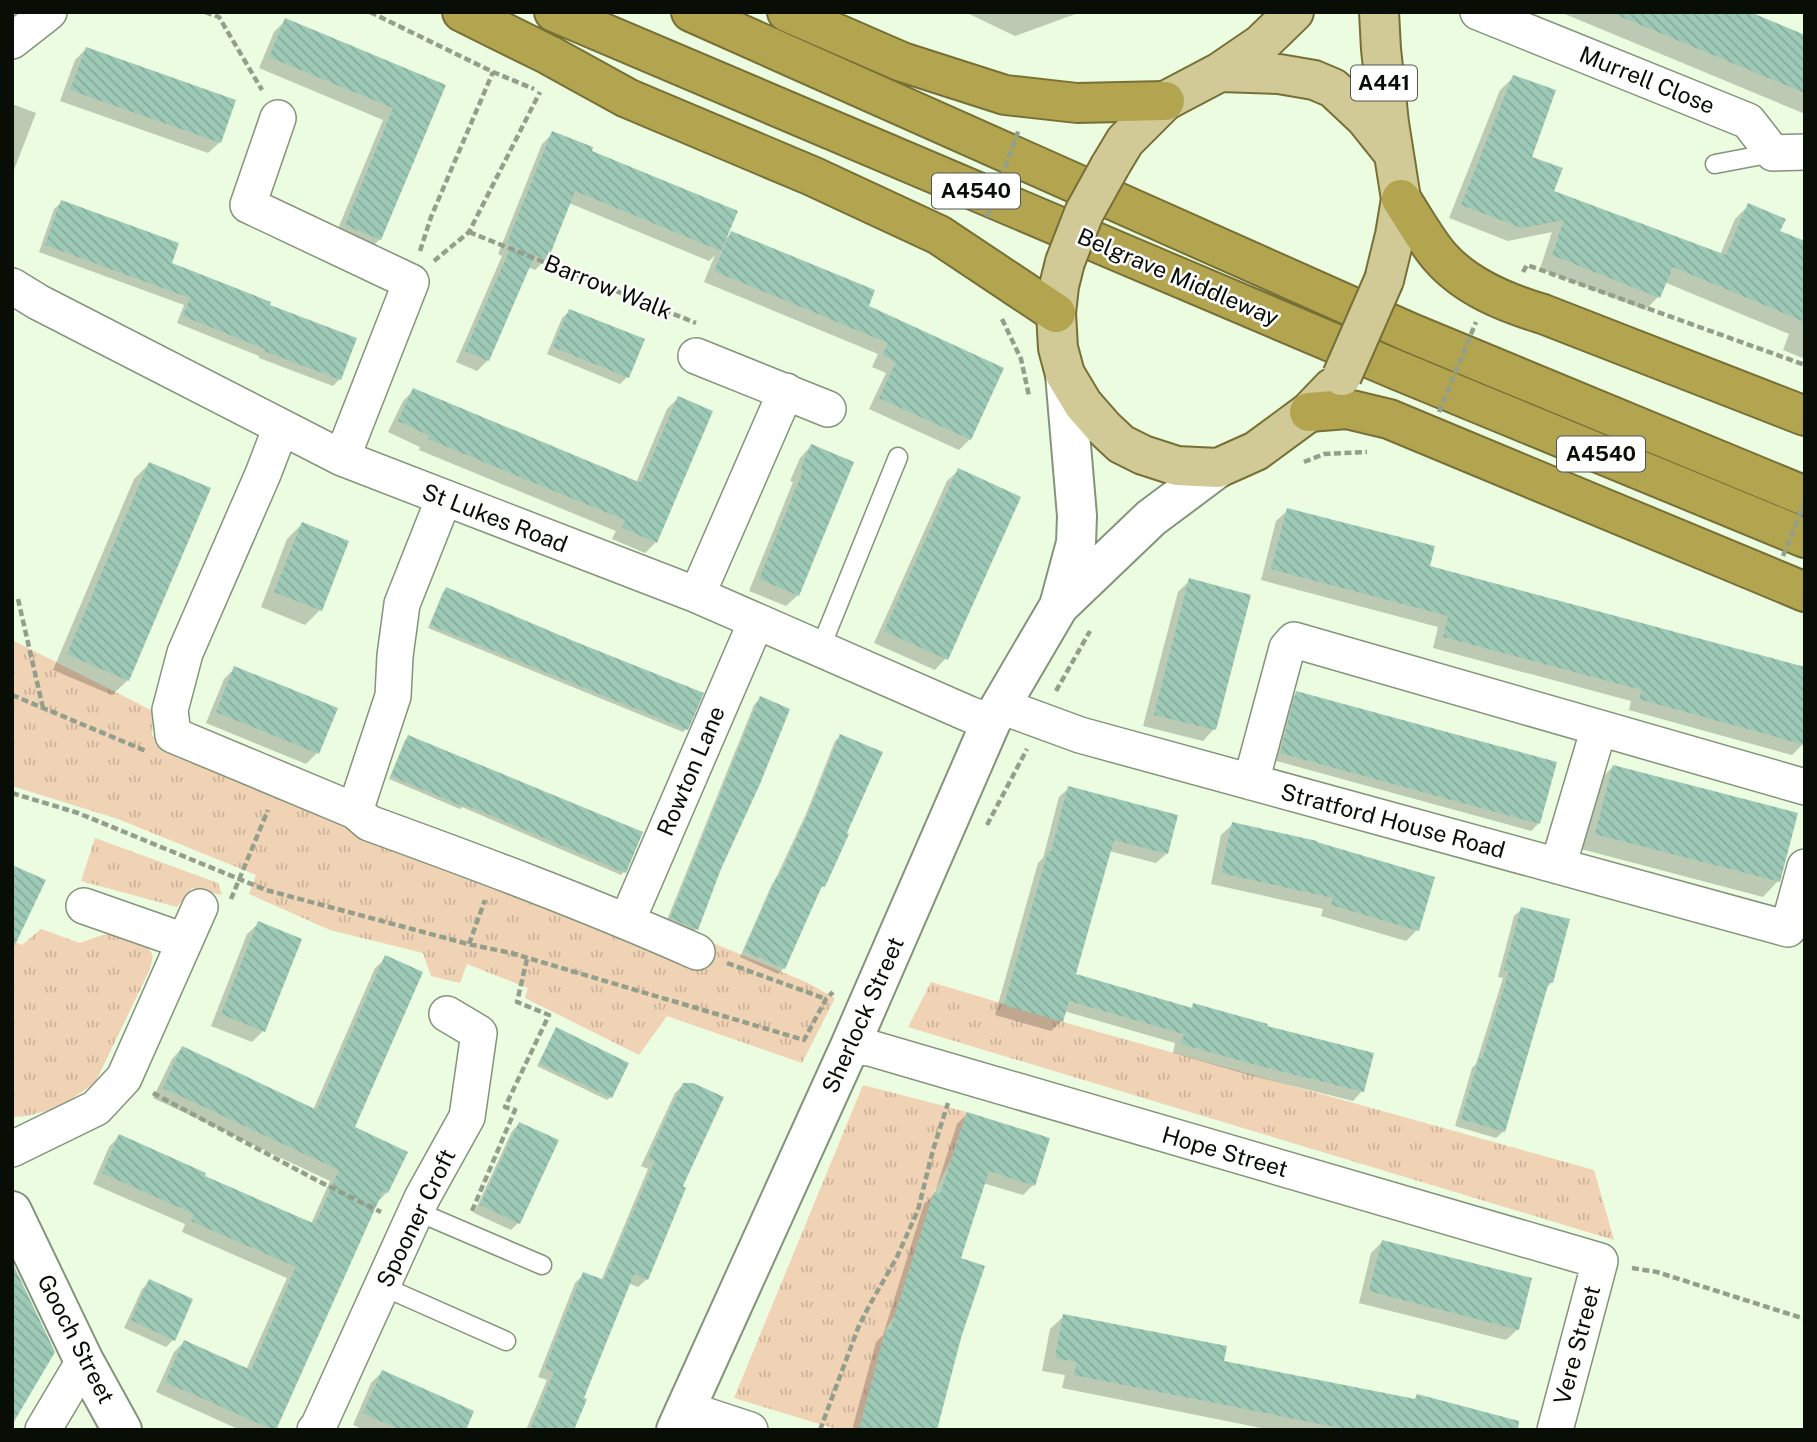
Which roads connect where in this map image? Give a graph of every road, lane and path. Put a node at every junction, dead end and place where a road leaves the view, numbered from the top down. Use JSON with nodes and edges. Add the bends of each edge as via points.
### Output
{"nodes":[{"id":1,"x":49,"y":12,"type":"edge"},
{"id":2,"x":205,"y":12,"type":"edge"},
{"id":3,"x":370,"y":12,"type":"edge"},
{"id":4,"x":462,"y":12,"type":"edge"},
{"id":5,"x":554,"y":12,"type":"edge"},
{"id":6,"x":691,"y":12,"type":"edge"},
{"id":7,"x":787,"y":12,"type":"edge"},
{"id":8,"x":1294,"y":12,"type":"edge"},
{"id":9,"x":1379,"y":12,"type":"edge"},
{"id":10,"x":1478,"y":12,"type":"edge"},
{"id":11,"x":12,"y":41,"type":"edge"},
{"id":12,"x":494,"y":72,"type":"junction"},
{"id":13,"x":1220,"y":72,"type":"junction"},
{"id":14,"x":1165,"y":101,"type":"junction"},
{"id":15,"x":278,"y":118,"type":"joint"},
{"id":16,"x":1019,"y":129,"type":"dead end"},
{"id":17,"x":1393,"y":153,"type":"junction"},
{"id":18,"x":1789,"y":153,"type":"edge"},
{"id":19,"x":1715,"y":164,"type":"dead end"},
{"id":20,"x":1401,"y":199,"type":"junction"},
{"id":21,"x":987,"y":217,"type":"dead end"},
{"id":22,"x":469,"y":232,"type":"junction"},
{"id":23,"x":1522,"y":275,"type":"dead end"},
{"id":24,"x":411,"y":282,"type":"junction"},
{"id":25,"x":12,"y":286,"type":"edge"},
{"id":26,"x":1056,"y":313,"type":"junction"},
{"id":27,"x":1476,"y":322,"type":"dead end"},
{"id":28,"x":696,"y":356,"type":"joint"},
{"id":29,"x":1805,"y":365,"type":"edge"},
{"id":30,"x":1065,"y":374,"type":"junction"},
{"id":31,"x":786,"y":391,"type":"junction"},
{"id":32,"x":828,"y":409,"type":"dead end"},
{"id":33,"x":1309,"y":412,"type":"junction"},
{"id":34,"x":1439,"y":412,"type":"dead end"},
{"id":35,"x":1805,"y":416,"type":"edge"},
{"id":36,"x":281,"y":427,"type":"junction"},
{"id":37,"x":898,"y":457,"type":"dead end"},
{"id":38,"x":342,"y":458,"type":"junction"},
{"id":39,"x":1218,"y":468,"type":"junction"},
{"id":40,"x":1805,"y":496,"type":"edge"},
{"id":41,"x":444,"y":498,"type":"junction"},
{"id":42,"x":1805,"y":502,"type":"edge"},
{"id":43,"x":1794,"y":547,"type":"edge"},
{"id":44,"x":1805,"y":592,"type":"edge"},
{"id":45,"x":696,"y":595,"type":"junction"},
{"id":46,"x":18,"y":599,"type":"dead end"},
{"id":47,"x":1059,"y":606,"type":"junction"},
{"id":48,"x":756,"y":621,"type":"junction"},
{"id":49,"x":1090,"y":631,"type":"dead end"},
{"id":50,"x":820,"y":649,"type":"junction"},
{"id":51,"x":44,"y":709,"type":"dead end"},
{"id":52,"x":996,"y":714,"type":"junction"},
{"id":53,"x":1041,"y":721,"type":"junction"},
{"id":54,"x":1599,"y":728,"type":"junction"},
{"id":55,"x":281,"y":780,"type":"junction"},
{"id":56,"x":1251,"y":782,"type":"junction"},
{"id":57,"x":1805,"y":786,"type":"edge"},
{"id":58,"x":12,"y":793,"type":"edge"},
{"id":59,"x":355,"y":811,"type":"junction"},
{"id":60,"x":985,"y":830,"type":"dead end"},
{"id":61,"x":1558,"y":866,"type":"junction"},
{"id":62,"x":1805,"y":867,"type":"edge"},
{"id":63,"x":496,"y":869,"type":"junction"},
{"id":64,"x":241,"y":878,"type":"junction"},
{"id":65,"x":84,"y":906,"type":"dead end"},
{"id":66,"x":200,"y":907,"type":"joint"},
{"id":67,"x":627,"y":921,"type":"junction"},
{"id":68,"x":184,"y":941,"type":"junction"},
{"id":69,"x":468,"y":944,"type":"junction"},
{"id":70,"x":697,"y":952,"type":"joint"},
{"id":71,"x":527,"y":959,"type":"junction"},
{"id":72,"x":837,"y":988,"type":"dead end"},
{"id":73,"x":826,"y":999,"type":"junction"},
{"id":74,"x":447,"y":1014,"type":"dead end"},
{"id":75,"x":850,"y":1046,"type":"junction"},
{"id":76,"x":957,"y":1074,"type":"junction"},
{"id":77,"x":124,"y":1078,"type":"junction"},
{"id":78,"x":12,"y":1149,"type":"edge"},
{"id":79,"x":12,"y":1211,"type":"edge"},
{"id":80,"x":413,"y":1218,"type":"junction"},
{"id":81,"x":463,"y":1231,"type":"junction"},
{"id":82,"x":1600,"y":1261,"type":"junction"},
{"id":83,"x":542,"y":1265,"type":"dead end"},
{"id":84,"x":382,"y":1286,"type":"junction"},
{"id":85,"x":1805,"y":1319,"type":"edge"},
{"id":86,"x":506,"y":1340,"type":"dead end"},
{"id":87,"x":84,"y":1361,"type":"junction"},
{"id":88,"x":681,"y":1419,"type":"edge"},
{"id":89,"x":319,"y":1429,"type":"edge"},
{"id":90,"x":43,"y":1430,"type":"edge"},
{"id":91,"x":122,"y":1430,"type":"edge"},
{"id":92,"x":750,"y":1430,"type":"edge"},
{"id":93,"x":820,"y":1430,"type":"edge"},
{"id":94,"x":1555,"y":1430,"type":"edge"}],
"edges":[{"from":1,"to":11,"type":"street"},
{"from":2,"to":15,"type":"path","via":[[219,17]]},
{"from":3,"to":12,"type":"path"},
{"from":4,"to":26,"type":"highway","via":[[626,98],[929,230]]},
{"from":5,"to":43,"type":"highway","name":"Belgrave Middleway","number":"A4540","via":[[1397,370]]},
{"from":6,"to":40,"type":"highway","name":"Belgrave Middleway","number":"A4540","via":[[1411,333]]},
{"from":7,"to":14,"type":"highway","via":[[902,62],[1005,94],[1077,103]]},
{"from":8,"to":13,"type":"main road","via":[[1261,44]]},
{"from":9,"to":17,"type":"main road","number":"A441"},
{"from":10,"to":18,"type":"street","name":"Murrell Close","via":[[1748,121]]},
{"from":12,"to":22,"type":"path","via":[[540,92]]},
{"from":12,"to":24,"type":"path","via":[[431,216]]},
{"from":13,"to":14,"type":"main road"},
{"from":13,"to":17,"type":"main road","via":[[1279,74],[1333,88]]},
{"from":14,"to":26,"type":"main road","bridge":true,"via":[[1125,141],[1084,213],[1065,262]]},
{"from":15,"to":24,"type":"street","via":[[248,205]]},
{"from":16,"to":21,"type":"path","bridge":true},
{"from":17,"to":20,"type":"main road"},
{"from":18,"to":19,"type":"lane"},
{"from":20,"to":33,"type":"main road","bridge":true,"via":[[1384,280],[1342,376]]},
{"from":20,"to":35,"type":"highway","via":[[1440,257],[1471,284],[1510,304]]},
{"from":22,"to":24,"type":"path"},
{"from":22,"to":28,"type":"path","name":"Barrow Walk","via":[[699,324]]},
{"from":23,"to":29,"type":"path","via":[[1527,265]]},
{"from":24,"to":38,"type":"street"},
{"from":25,"to":36,"type":"street","name":"St Lukes Road"},
{"from":26,"to":30,"type":"main road"},
{"from":27,"to":34,"type":"path","bridge":true},
{"from":28,"to":31,"type":"street"},
{"from":30,"to":39,"type":"main road","via":[[1083,404],[1121,444],[1177,466]]},
{"from":30,"to":47,"type":"street","name":"Sherlock Street","via":[[1077,516],[1076,543]]},
{"from":31,"to":32,"type":"street"},
{"from":31,"to":45,"type":"street"},
{"from":33,"to":39,"type":"main road","via":[[1256,451]]},
{"from":33,"to":44,"type":"highway","via":[[1347,409],[1389,419]]},
{"from":36,"to":38,"type":"street","name":"St Lukes Road"},
{"from":36,"to":55,"type":"street","via":[[185,653],[170,710],[173,735]]},
{"from":37,"to":50,"type":"lane"},
{"from":38,"to":41,"type":"street","name":"St Lukes Road"},
{"from":39,"to":47,"type":"street","name":"Sherlock Street","via":[[1151,518]]},
{"from":41,"to":45,"type":"street","name":"St Lukes Road"},
{"from":41,"to":59,"type":"street","via":[[402,604],[393,696]]},
{"from":42,"to":43,"type":"path","bridge":true},
{"from":45,"to":48,"type":"street","name":"St Lukes Road"},
{"from":46,"to":51,"type":"path"},
{"from":47,"to":52,"type":"street","name":"Sherlock Street"},
{"from":48,"to":50,"type":"street","name":"St Lukes Road"},
{"from":48,"to":67,"type":"street","name":"Rowton Lane"},
{"from":49,"to":53,"type":"path"},
{"from":50,"to":52,"type":"street","name":"St Lukes Road","via":[[969,714]]},
{"from":52,"to":53,"type":"street","name":"Stratford House Road"},
{"from":52,"to":75,"type":"street","name":"Sherlock Street"},
{"from":53,"to":56,"type":"street","name":"Stratford House Road"},
{"from":53,"to":60,"type":"path"},
{"from":54,"to":56,"type":"street","via":[[1294,640],[1287,648]]},
{"from":54,"to":57,"type":"street"},
{"from":54,"to":61,"type":"street"},
{"from":55,"to":59,"type":"street"},
{"from":55,"to":64,"type":"path"},
{"from":56,"to":61,"type":"street","name":"Stratford House Road"},
{"from":58,"to":64,"type":"path","via":[[78,813]]},
{"from":59,"to":63,"type":"street","via":[[369,823]]},
{"from":61,"to":62,"type":"street","name":"Stratford House Road","via":[[1788,929]]},
{"from":63,"to":67,"type":"street"},
{"from":63,"to":69,"type":"path"},
{"from":64,"to":66,"type":"path","via":[[224,915]]},
{"from":64,"to":69,"type":"path","via":[[266,890]]},
{"from":65,"to":68,"type":"street"},
{"from":66,"to":68,"type":"street"},
{"from":67,"to":70,"type":"street"},
{"from":68,"to":77,"type":"street"},
{"from":69,"to":71,"type":"path"},
{"from":70,"to":73,"type":"path"},
{"from":71,"to":73,"type":"path","via":[[804,1040]]},
{"from":71,"to":81,"type":"path","via":[[517,1002],[549,1015],[505,1107],[515,1110]]},
{"from":72,"to":73,"type":"path"},
{"from":74,"to":80,"type":"street","name":"Spooner Croft","via":[[479,1033],[467,1117]]},
{"from":75,"to":76,"type":"street","name":"Hope Street"},
{"from":75,"to":88,"type":"street","name":"Sherlock Street"},
{"from":76,"to":82,"type":"street","name":"Hope Street"},
{"from":76,"to":93,"type":"path","via":[[918,1210],[858,1328]]},
{"from":77,"to":78,"type":"street","via":[[96,1108]]},
{"from":77,"to":80,"type":"path","via":[[318,1181]]},
{"from":79,"to":87,"type":"street","name":"Gooch Street"},
{"from":80,"to":81,"type":"lane"},
{"from":80,"to":84,"type":"street","name":"Spooner Croft"},
{"from":81,"to":83,"type":"lane"},
{"from":82,"to":85,"type":"path","via":[[1657,1272]]},
{"from":82,"to":94,"type":"street","name":"Vere Street"},
{"from":84,"to":86,"type":"lane"},
{"from":84,"to":89,"type":"street","name":"Spooner Croft"},
{"from":87,"to":90,"type":"street"},
{"from":87,"to":91,"type":"street","name":"Gooch Street"},
{"from":88,"to":92,"type":"street"}]}
